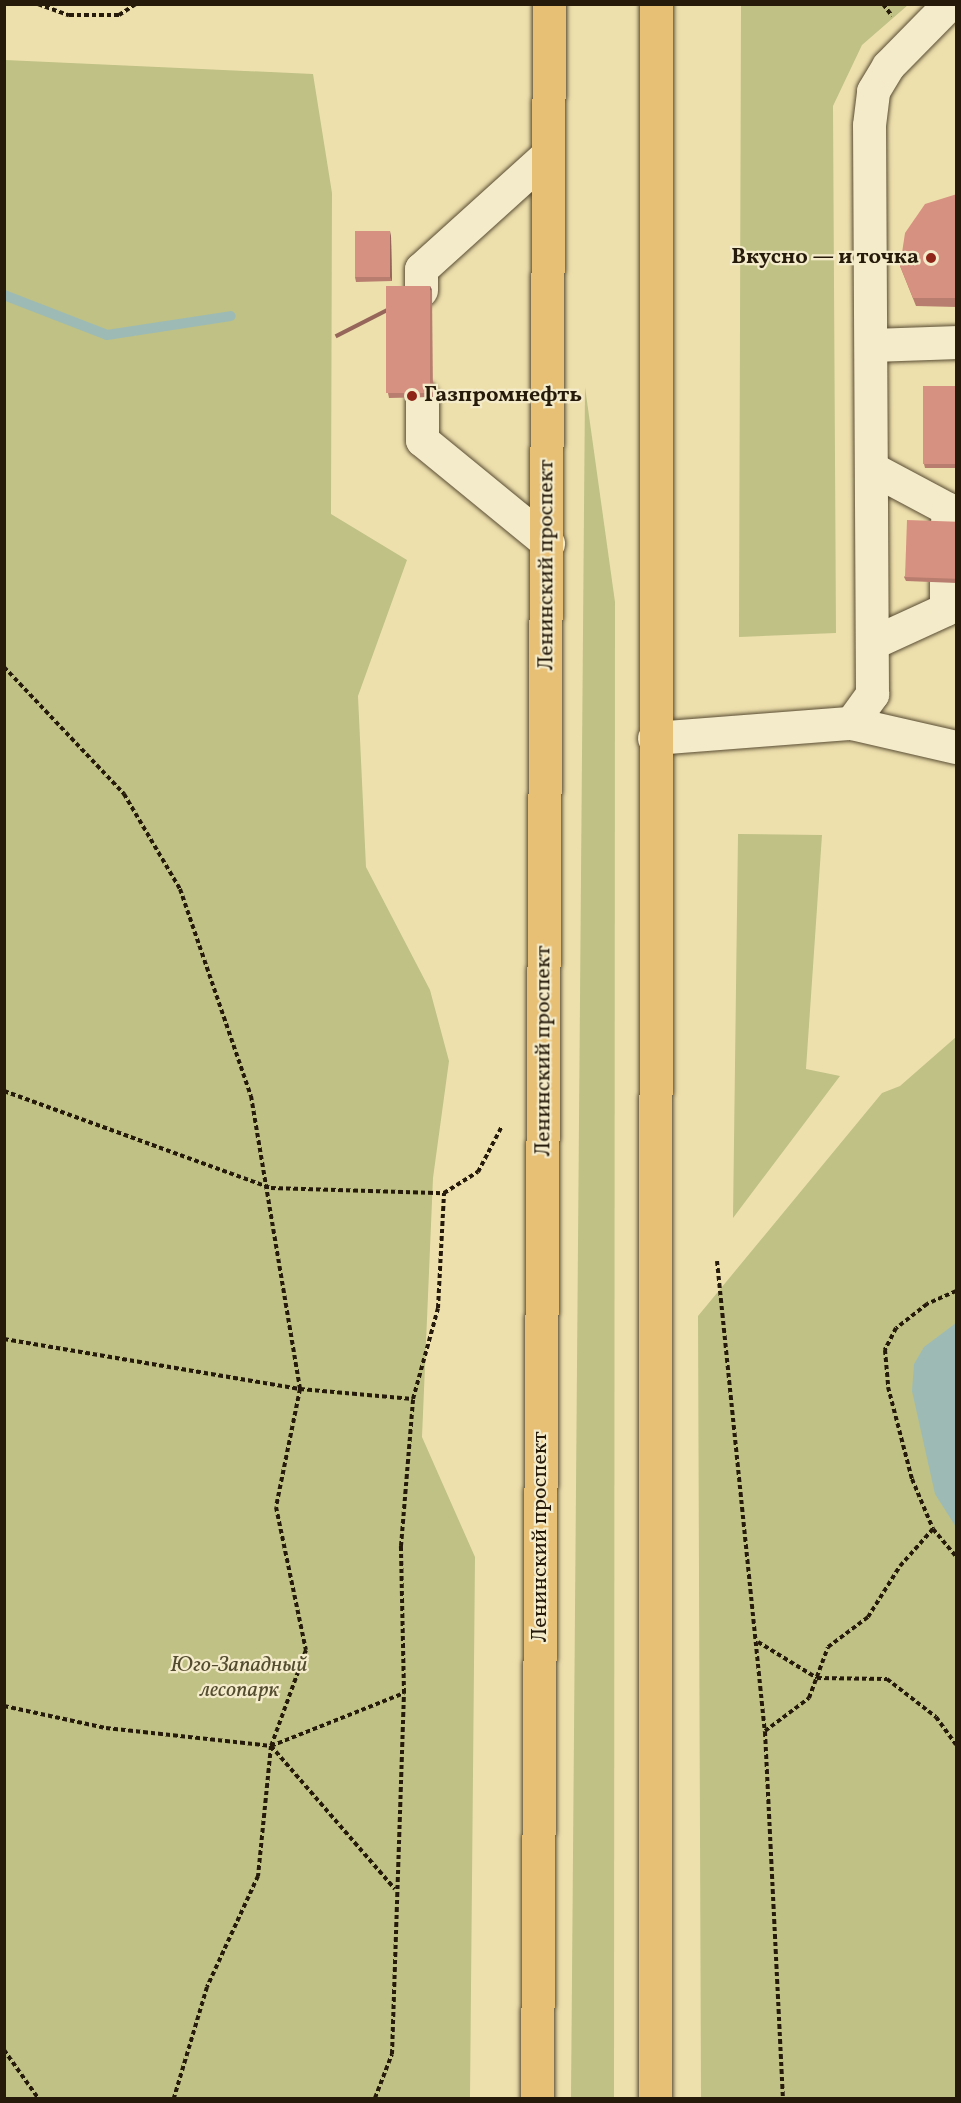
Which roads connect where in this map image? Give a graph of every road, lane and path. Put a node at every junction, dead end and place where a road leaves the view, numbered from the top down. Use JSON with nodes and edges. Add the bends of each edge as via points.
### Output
{"nodes":[{"id":1,"x":38,"y":4,"type":"edge"},
{"id":2,"x":136,"y":4,"type":"edge"},
{"id":3,"x":549,"y":4,"type":"edge"},
{"id":4,"x":656,"y":4,"type":"edge"},
{"id":5,"x":949,"y":4,"type":"edge"},
{"id":6,"x":545,"y":158,"type":"junction"},
{"id":7,"x":421,"y":290,"type":"edge"},
{"id":8,"x":957,"y":342,"type":"edge"},
{"id":9,"x":874,"y":345,"type":"junction"},
{"id":10,"x":422,"y":397,"type":"edge"},
{"id":11,"x":873,"y":469,"type":"junction"},
{"id":12,"x":947,"y":525,"type":"edge"},
{"id":13,"x":548,"y":543,"type":"junction"},
{"id":14,"x":946,"y":582,"type":"edge"},
{"id":15,"x":872,"y":643,"type":"junction"},
{"id":16,"x":4,"y":667,"type":"edge"},
{"id":17,"x":851,"y":723,"type":"junction"},
{"id":18,"x":654,"y":738,"type":"junction"},
{"id":19,"x":957,"y":747,"type":"edge"},
{"id":20,"x":4,"y":1091,"type":"edge"},
{"id":21,"x":501,"y":1128,"type":"dead end"},
{"id":22,"x":271,"y":1188,"type":"junction"},
{"id":23,"x":444,"y":1193,"type":"junction"},
{"id":24,"x":717,"y":1261,"type":"dead end"},
{"id":25,"x":957,"y":1291,"type":"edge"},
{"id":26,"x":4,"y":1339,"type":"edge"},
{"id":27,"x":300,"y":1389,"type":"junction"},
{"id":28,"x":413,"y":1399,"type":"junction"},
{"id":29,"x":933,"y":1528,"type":"junction"},
{"id":30,"x":957,"y":1556,"type":"edge"},
{"id":31,"x":758,"y":1642,"type":"junction"},
{"id":32,"x":817,"y":1678,"type":"junction"},
{"id":33,"x":404,"y":1693,"type":"junction"},
{"id":34,"x":4,"y":1706,"type":"edge"},
{"id":35,"x":765,"y":1732,"type":"junction"},
{"id":36,"x":957,"y":1745,"type":"edge"},
{"id":37,"x":271,"y":1746,"type":"junction"},
{"id":38,"x":395,"y":1890,"type":"junction"},
{"id":39,"x":4,"y":2049,"type":"edge"},
{"id":40,"x":38,"y":2098,"type":"edge"},
{"id":41,"x":174,"y":2098,"type":"edge"},
{"id":42,"x":375,"y":2098,"type":"edge"},
{"id":43,"x":537,"y":2098,"type":"edge"},
{"id":44,"x":655,"y":2098,"type":"edge"},
{"id":45,"x":783,"y":2098,"type":"edge"}],
"edges":[{"from":1,"to":2,"type":"path","via":[[69,15],[119,15]]},
{"from":3,"to":6,"type":"main road","name":"Ленинский проспект"},
{"from":4,"to":18,"type":"main road"},
{"from":5,"to":9,"type":"lane","via":[[888,66],[873,91],[869,125]]},
{"from":6,"to":7,"type":"lane","via":[[421,269]]},
{"from":6,"to":13,"type":"main road","name":"Ленинский проспект"},
{"from":8,"to":9,"type":"lane"},
{"from":9,"to":11,"type":"lane"},
{"from":10,"to":13,"type":"lane","via":[[422,440]]},
{"from":11,"to":12,"type":"lane","via":[[948,509]]},
{"from":11,"to":15,"type":"lane"},
{"from":13,"to":43,"type":"main road","name":"Ленинский проспект"},
{"from":14,"to":15,"type":"lane","via":[[946,609]]},
{"from":15,"to":17,"type":"lane","via":[[872,694]]},
{"from":16,"to":22,"type":"path","via":[[124,794],[180,890],[251,1096]]},
{"from":17,"to":18,"type":"lane"},
{"from":17,"to":19,"type":"lane"},
{"from":18,"to":44,"type":"main road","via":[[659,1341]]},
{"from":20,"to":22,"type":"path"},
{"from":21,"to":23,"type":"path","via":[[478,1172]]},
{"from":22,"to":23,"type":"path"},
{"from":22,"to":27,"type":"path"},
{"from":23,"to":28,"type":"path","via":[[438,1308]]},
{"from":24,"to":31,"type":"path"},
{"from":25,"to":29,"type":"path","via":[[927,1304],[896,1328],[885,1350],[888,1387],[909,1468]]},
{"from":26,"to":27,"type":"path"},
{"from":27,"to":28,"type":"path"},
{"from":27,"to":37,"type":"path","via":[[276,1507],[306,1650]]},
{"from":28,"to":33,"type":"path","via":[[401,1546]]},
{"from":29,"to":30,"type":"path"},
{"from":29,"to":32,"type":"path","via":[[900,1566],[868,1617],[828,1647]]},
{"from":31,"to":32,"type":"path"},
{"from":31,"to":35,"type":"path"},
{"from":32,"to":35,"type":"path","via":[[809,1698]]},
{"from":32,"to":36,"type":"path","via":[[887,1679],[936,1717]]},
{"from":33,"to":37,"type":"path"},
{"from":33,"to":38,"type":"path"},
{"from":34,"to":37,"type":"path","via":[[106,1728]]},
{"from":35,"to":45,"type":"path"},
{"from":37,"to":38,"type":"path"},
{"from":37,"to":41,"type":"path","via":[[258,1876],[207,1987]]},
{"from":38,"to":42,"type":"path","via":[[392,2054]]},
{"from":39,"to":40,"type":"path"}]}
